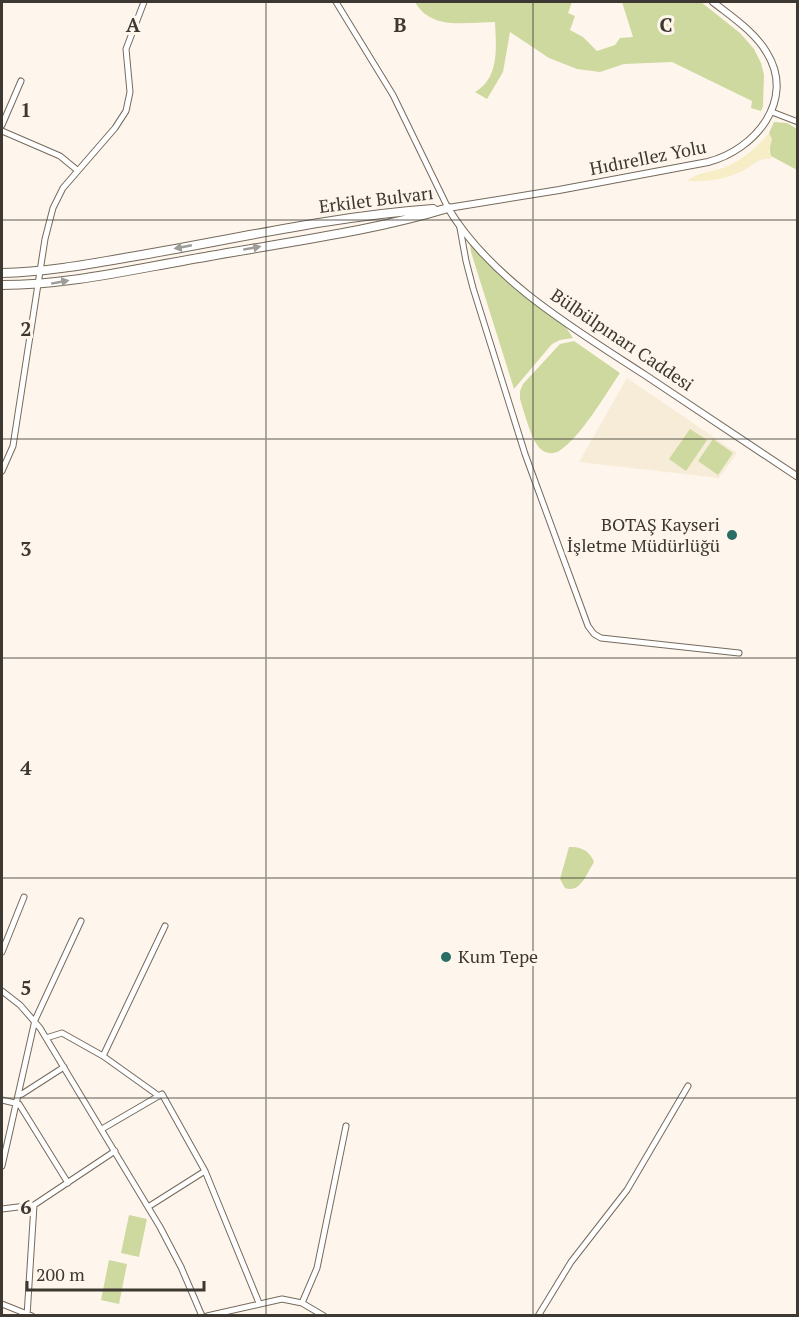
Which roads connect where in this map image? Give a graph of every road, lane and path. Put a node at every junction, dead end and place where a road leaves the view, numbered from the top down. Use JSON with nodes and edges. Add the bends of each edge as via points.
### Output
{"nodes":[{"id":1,"x":144,"y":2,"type":"edge"},
{"id":2,"x":336,"y":2,"type":"edge"},
{"id":3,"x":713,"y":2,"type":"edge"},
{"id":4,"x":21,"y":81,"type":"dead end"},
{"id":5,"x":772,"y":112,"type":"junction"},
{"id":6,"x":798,"y":122,"type":"edge"},
{"id":7,"x":2,"y":125,"type":"edge"},
{"id":8,"x":2,"y":131,"type":"edge"},
{"id":9,"x":77,"y":170,"type":"junction"},
{"id":10,"x":448,"y":208,"type":"junction"},
{"id":11,"x":460,"y":228,"type":"junction"},
{"id":12,"x":41,"y":272,"type":"junction"},
{"id":13,"x":2,"y":273,"type":"edge"},
{"id":14,"x":2,"y":285,"type":"edge"},
{"id":15,"x":39,"y":285,"type":"junction"},
{"id":16,"x":2,"y":471,"type":"edge"},
{"id":17,"x":798,"y":477,"type":"edge"},
{"id":18,"x":739,"y":653,"type":"dead end"},
{"id":19,"x":24,"y":897,"type":"dead end"},
{"id":20,"x":81,"y":921,"type":"dead end"},
{"id":21,"x":165,"y":926,"type":"dead end"},
{"id":22,"x":2,"y":952,"type":"edge"},
{"id":23,"x":2,"y":991,"type":"edge"},
{"id":24,"x":35,"y":1020,"type":"junction"},
{"id":25,"x":46,"y":1038,"type":"junction"},
{"id":26,"x":103,"y":1056,"type":"junction"},
{"id":27,"x":64,"y":1067,"type":"junction"},
{"id":28,"x":688,"y":1086,"type":"dead end"},
{"id":29,"x":159,"y":1096,"type":"junction"},
{"id":30,"x":17,"y":1099,"type":"junction"},
{"id":31,"x":2,"y":1100,"type":"edge"},
{"id":32,"x":346,"y":1126,"type":"dead end"},
{"id":33,"x":102,"y":1130,"type":"junction"},
{"id":34,"x":115,"y":1151,"type":"junction"},
{"id":35,"x":2,"y":1166,"type":"edge"},
{"id":36,"x":205,"y":1171,"type":"junction"},
{"id":37,"x":68,"y":1183,"type":"junction"},
{"id":38,"x":34,"y":1205,"type":"junction"},
{"id":39,"x":148,"y":1207,"type":"junction"},
{"id":40,"x":2,"y":1209,"type":"edge"},
{"id":41,"x":259,"y":1303,"type":"junction"},
{"id":42,"x":302,"y":1303,"type":"junction"},
{"id":43,"x":2,"y":1304,"type":"edge"},
{"id":44,"x":29,"y":1315,"type":"edge"},
{"id":45,"x":202,"y":1316,"type":"edge"},
{"id":46,"x":207,"y":1316,"type":"edge"},
{"id":47,"x":324,"y":1316,"type":"edge"},
{"id":48,"x":538,"y":1316,"type":"edge"}],
"edges":[{"from":1,"to":9,"type":"street","via":[[126,49],[130,93],[126,111],[116,128]]},
{"from":2,"to":10,"type":"street","via":[[383,77]]},
{"from":3,"to":5,"type":"street","name":"Hıdırellez Yolu","via":[[754,36],[772,61],[777,89]]},
{"from":4,"to":7,"type":"street"},
{"from":5,"to":6,"type":"street"},
{"from":5,"to":10,"type":"street","name":"Hıdırellez Yolu","via":[[752,138],[714,160]]},
{"from":8,"to":9,"type":"street","via":[[60,156]]},
{"from":9,"to":12,"type":"street","via":[[53,208]]},
{"from":10,"to":11,"type":"street","name":"Bülbülpınarı Caddesi"},
{"from":10,"to":12,"type":"main road","name":"Erkilet Bulvarı","one_way":true,"via":[[402,211],[239,236]]},
{"from":15,"to":10,"type":"main road","name":"Erkilet Bulvarı","one_way":true,"via":[[403,221]]},
{"from":11,"to":17,"type":"street","name":"Bülbülpınarı Caddesi","via":[[552,312]]},
{"from":11,"to":18,"type":"street","via":[[473,288],[525,454],[588,626],[602,638]]},
{"from":12,"to":13,"type":"main road","name":"Erkilet Bulvarı"},
{"from":12,"to":15,"type":"street"},
{"from":14,"to":15,"type":"main road","name":"Erkilet Bulvarı"},
{"from":15,"to":16,"type":"street","via":[[13,446]]},
{"from":19,"to":22,"type":"street"},
{"from":20,"to":24,"type":"street"},
{"from":21,"to":26,"type":"street"},
{"from":23,"to":24,"type":"street"},
{"from":24,"to":25,"type":"street"},
{"from":24,"to":30,"type":"street"},
{"from":25,"to":26,"type":"street","via":[[62,1033]]},
{"from":25,"to":27,"type":"street"},
{"from":26,"to":29,"type":"street"},
{"from":27,"to":30,"type":"street"},
{"from":27,"to":33,"type":"street"},
{"from":28,"to":48,"type":"street","via":[[627,1190],[571,1262]]},
{"from":29,"to":33,"type":"street"},
{"from":29,"to":36,"type":"street","via":[[162,1094]]},
{"from":30,"to":31,"type":"street"},
{"from":30,"to":35,"type":"street"},
{"from":30,"to":37,"type":"street"},
{"from":32,"to":42,"type":"street","via":[[317,1268]]},
{"from":33,"to":34,"type":"street"},
{"from":34,"to":37,"type":"street"},
{"from":34,"to":39,"type":"street"},
{"from":36,"to":39,"type":"street"},
{"from":36,"to":41,"type":"street"},
{"from":37,"to":38,"type":"street"},
{"from":38,"to":40,"type":"street"},
{"from":38,"to":44,"type":"street"},
{"from":39,"to":45,"type":"street"},
{"from":41,"to":42,"type":"street","via":[[282,1299]]},
{"from":41,"to":46,"type":"street"},
{"from":42,"to":47,"type":"street"},
{"from":43,"to":44,"type":"street"}]}
